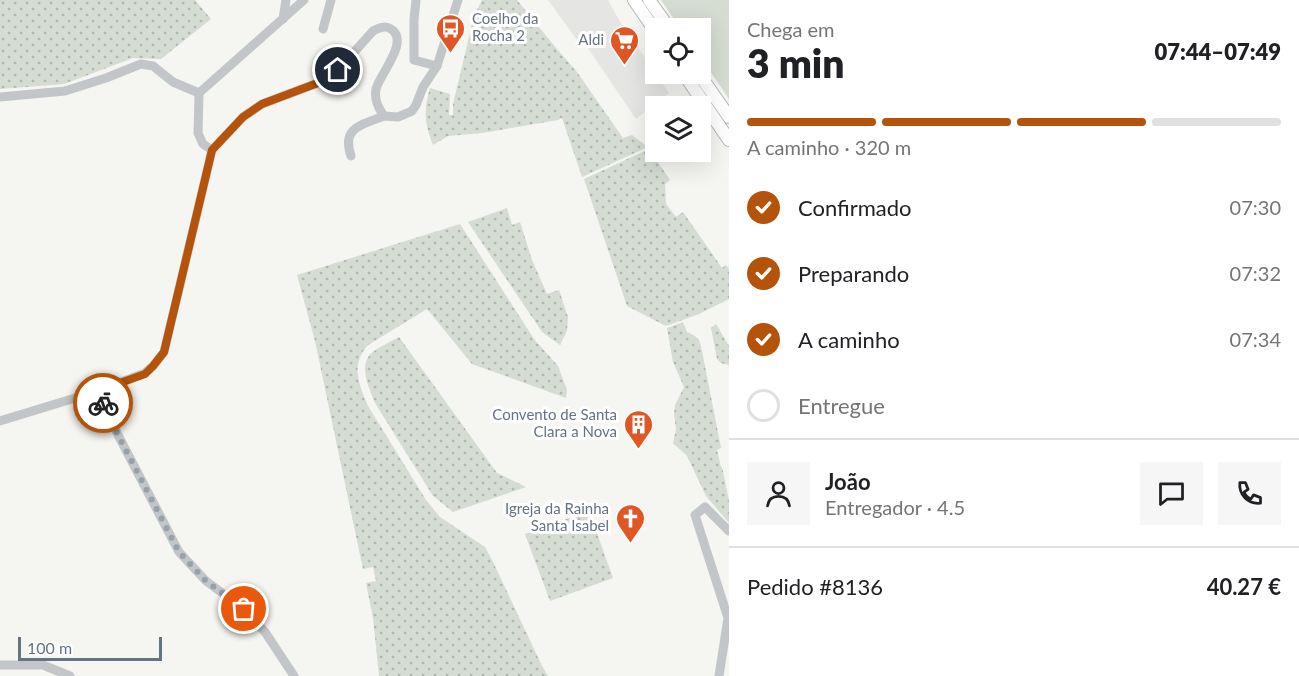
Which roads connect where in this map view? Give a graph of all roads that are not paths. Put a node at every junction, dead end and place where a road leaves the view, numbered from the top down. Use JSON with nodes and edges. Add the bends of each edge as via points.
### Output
{"nodes":[{"id":1,"x":286,"y":0,"type":"edge"},
{"id":2,"x":304,"y":0,"type":"edge"},
{"id":3,"x":331,"y":0,"type":"edge"},
{"id":4,"x":416,"y":0,"type":"edge"},
{"id":5,"x":458,"y":0,"type":"edge"},
{"id":6,"x":634,"y":0,"type":"edge"},
{"id":7,"x":649,"y":0,"type":"edge"},
{"id":8,"x":646,"y":18,"type":"edge"},
{"id":9,"x":662,"y":18,"type":"edge"},
{"id":10,"x":283,"y":19,"type":"junction"},
{"id":11,"x":323,"y":29,"type":"dead end"},
{"id":12,"x":437,"y":66,"type":"junction"},
{"id":13,"x":691,"y":84,"type":"edge"},
{"id":14,"x":706,"y":84,"type":"edge"},
{"id":15,"x":199,"y":93,"type":"junction"},
{"id":16,"x":0,"y":97,"type":"edge"},
{"id":17,"x":384,"y":116,"type":"junction"},
{"id":18,"x":729,"y":117,"type":"edge"},
{"id":19,"x":729,"y":140,"type":"edge"},
{"id":20,"x":212,"y":150,"type":"junction"},
{"id":21,"x":351,"y":156,"type":"dead end"},
{"id":22,"x":98,"y":391,"type":"junction"},
{"id":23,"x":1,"y":421,"type":"edge"},
{"id":24,"x":729,"y":531,"type":"edge"},
{"id":25,"x":0,"y":665,"type":"edge"},
{"id":26,"x":70,"y":676,"type":"edge"},
{"id":27,"x":294,"y":676,"type":"edge"},
{"id":28,"x":718,"y":676,"type":"edge"}],
"edges":[{"from":1,"to":10,"type":"street"},
{"from":2,"to":10,"type":"street"},
{"from":3,"to":11,"type":"street"},
{"from":4,"to":12,"type":"street","via":[[414,60]]},
{"from":5,"to":12,"type":"street"},
{"from":6,"to":8,"type":"main road"},
{"from":7,"to":9,"type":"main road"},
{"from":10,"to":15,"type":"street"},
{"from":12,"to":17,"type":"street","via":[[412,111],[398,117]]},
{"from":13,"to":19,"type":"main road"},
{"from":14,"to":18,"type":"main road"},
{"from":15,"to":16,"type":"street","via":[[173,82],[153,66],[141,64],[65,91]]},
{"from":15,"to":20,"type":"street","via":[[198,133],[203,144]]},
{"from":17,"to":20,"type":"street","via":[[377,103],[376,88],[398,40],[392,29],[380,27],[323,81],[262,104],[243,117]]},
{"from":17,"to":21,"type":"street","via":[[354,128],[347,145]]},
{"from":20,"to":22,"type":"street","via":[[164,352],[145,374]]},
{"from":22,"to":23,"type":"street"},
{"from":22,"to":27,"type":"street","via":[[179,552],[206,581],[244,609],[265,632]]},
{"from":24,"to":28,"type":"street","via":[[705,507],[695,515],[728,618]]},
{"from":25,"to":26,"type":"street","via":[[43,665]]}]}
